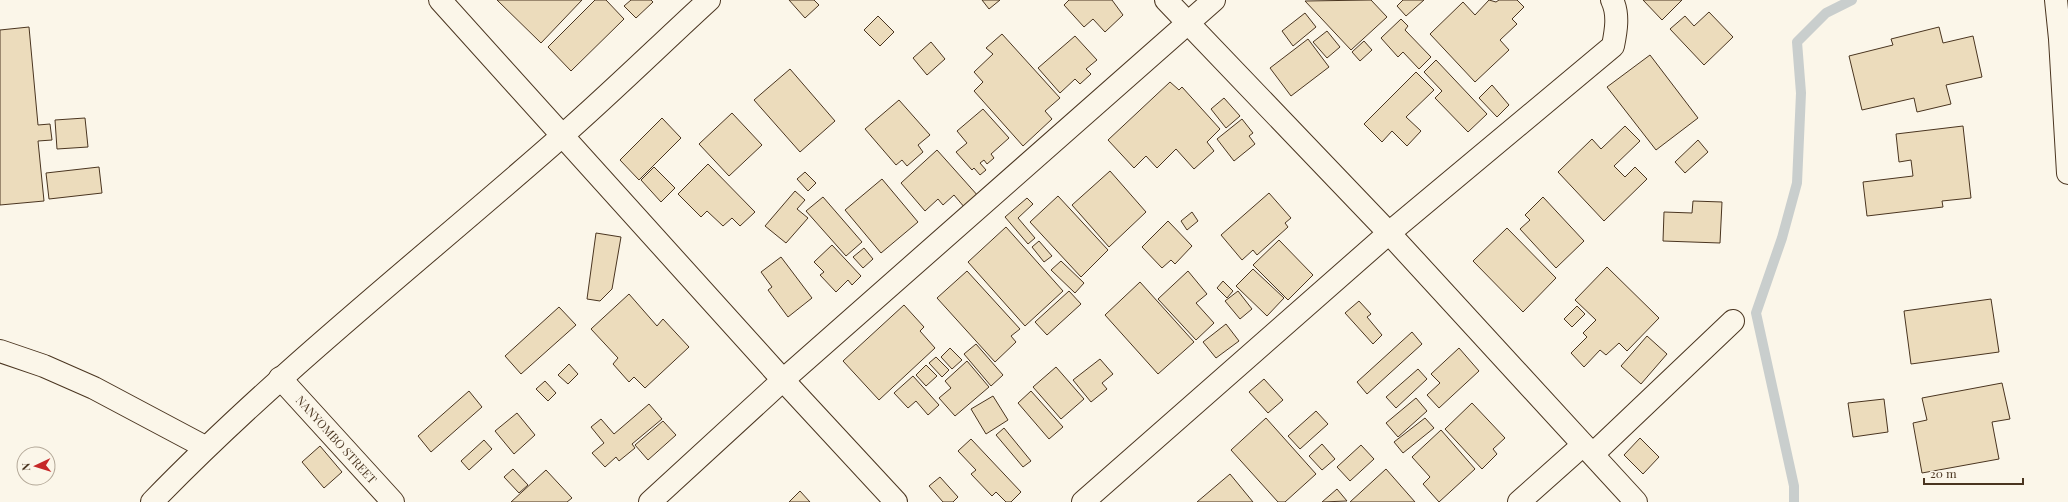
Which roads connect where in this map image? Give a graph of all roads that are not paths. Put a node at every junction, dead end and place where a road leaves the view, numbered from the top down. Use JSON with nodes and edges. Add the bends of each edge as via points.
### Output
{"nodes":[{"id":1,"x":440,"y":0,"type":"edge"},
{"id":2,"x":709,"y":0,"type":"edge"},
{"id":3,"x":1166,"y":0,"type":"edge"},
{"id":4,"x":1214,"y":0,"type":"edge"},
{"id":5,"x":1612,"y":0,"type":"edge"},
{"id":6,"x":2056,"y":0,"type":"edge"},
{"id":7,"x":1188,"y":23,"type":"junction"},
{"id":8,"x":563,"y":135,"type":"junction"},
{"id":9,"x":2068,"y":173,"type":"edge"},
{"id":10,"x":1389,"y":234,"type":"junction"},
{"id":11,"x":1733,"y":321,"type":"dead end"},
{"id":12,"x":0,"y":351,"type":"edge"},
{"id":13,"x":280,"y":378,"type":"junction"},
{"id":14,"x":783,"y":380,"type":"junction"},
{"id":15,"x":205,"y":448,"type":"junction"},
{"id":16,"x":1588,"y":449,"type":"junction"},
{"id":17,"x":152,"y":502,"type":"edge"},
{"id":18,"x":393,"y":502,"type":"edge"},
{"id":19,"x":650,"y":502,"type":"edge"},
{"id":20,"x":896,"y":502,"type":"edge"},
{"id":21,"x":1083,"y":502,"type":"edge"},
{"id":22,"x":1519,"y":502,"type":"edge"},
{"id":23,"x":1636,"y":502,"type":"edge"}],
"edges":[{"from":1,"to":8,"type":"street"},
{"from":2,"to":8,"type":"street"},
{"from":3,"to":7,"type":"street"},
{"from":4,"to":7,"type":"street"},
{"from":5,"to":10,"type":"street","via":[[1617,25],[1613,46]]},
{"from":6,"to":9,"type":"street"},
{"from":7,"to":10,"type":"street"},
{"from":7,"to":14,"type":"street"},
{"from":8,"to":13,"type":"street"},
{"from":8,"to":14,"type":"street"},
{"from":10,"to":16,"type":"street"},
{"from":10,"to":21,"type":"street"},
{"from":11,"to":16,"type":"street"},
{"from":12,"to":15,"type":"street","via":[[44,366],[94,388]]},
{"from":13,"to":15,"type":"street"},
{"from":13,"to":18,"type":"street","name":"NANYOMBO STREET"},
{"from":14,"to":19,"type":"street"},
{"from":14,"to":20,"type":"street"},
{"from":15,"to":17,"type":"street"},
{"from":16,"to":22,"type":"street"},
{"from":16,"to":23,"type":"street"}]}
